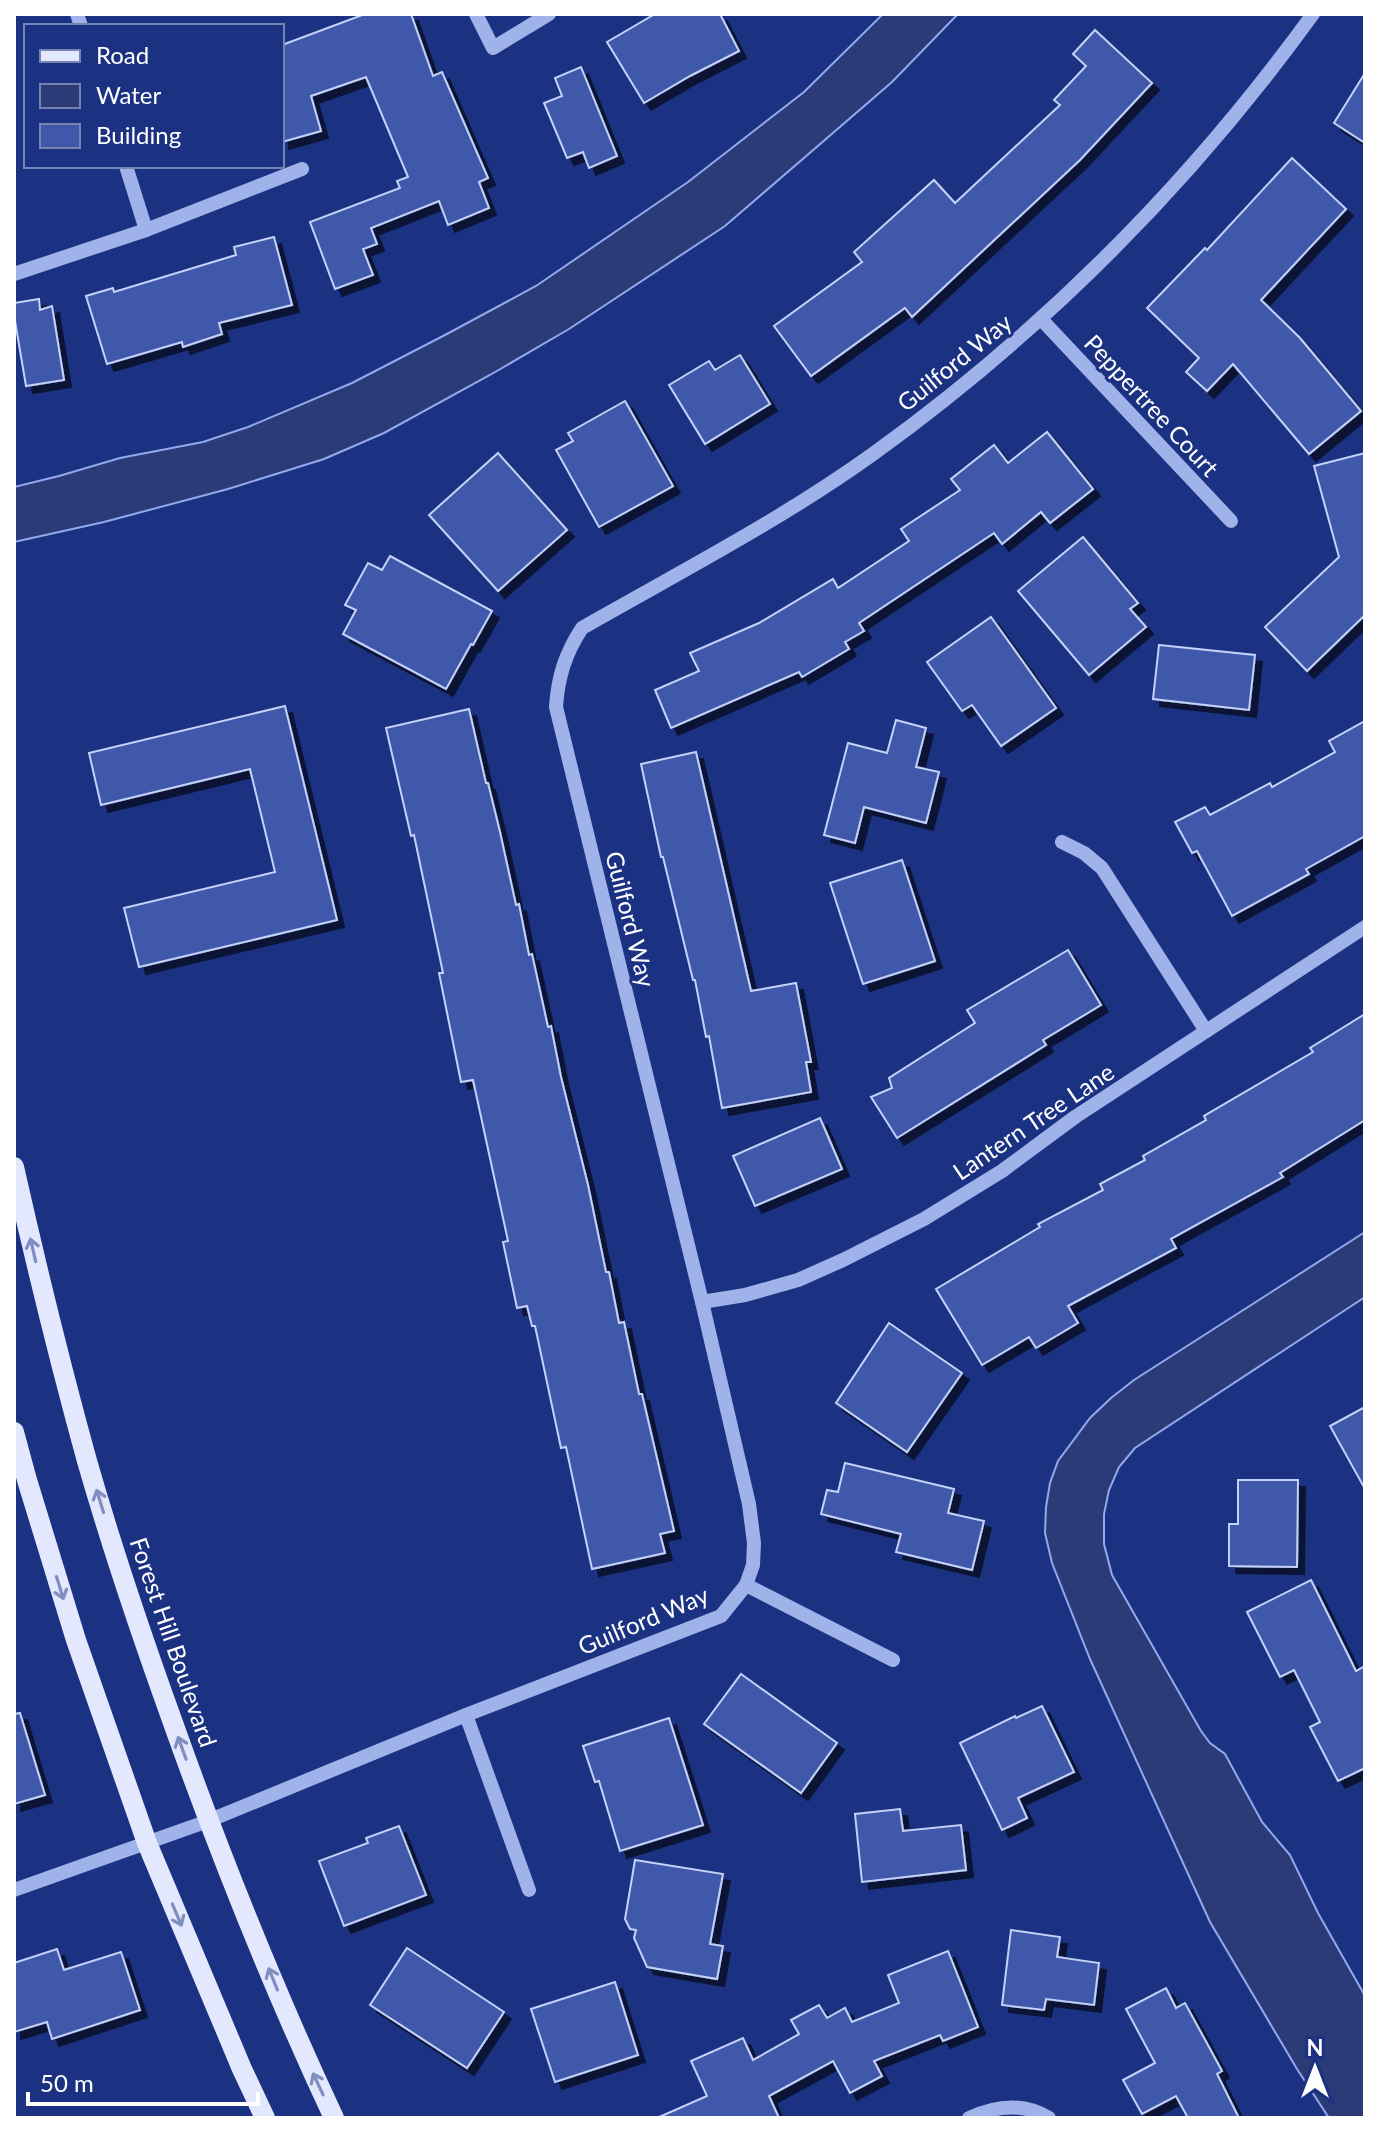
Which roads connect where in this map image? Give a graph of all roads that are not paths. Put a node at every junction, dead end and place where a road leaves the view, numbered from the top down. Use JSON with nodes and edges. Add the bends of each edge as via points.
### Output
{"nodes":[{"id":1,"x":476,"y":14,"type":"edge"},
{"id":2,"x":549,"y":14,"type":"edge"},
{"id":3,"x":1313,"y":14,"type":"edge"},
{"id":4,"x":127,"y":168,"type":"edge"},
{"id":5,"x":302,"y":169,"type":"dead end"},
{"id":6,"x":146,"y":230,"type":"junction"},
{"id":7,"x":14,"y":274,"type":"edge"},
{"id":8,"x":1041,"y":319,"type":"junction"},
{"id":9,"x":1231,"y":521,"type":"dead end"},
{"id":10,"x":1062,"y":842,"type":"dead end"},
{"id":11,"x":1365,"y":927,"type":"edge"},
{"id":12,"x":1206,"y":1031,"type":"junction"},
{"id":13,"x":14,"y":1167,"type":"edge"},
{"id":14,"x":702,"y":1302,"type":"junction"},
{"id":15,"x":14,"y":1432,"type":"edge"},
{"id":16,"x":746,"y":1585,"type":"junction"},
{"id":17,"x":893,"y":1660,"type":"dead end"},
{"id":18,"x":466,"y":1715,"type":"junction"},
{"id":19,"x":208,"y":1821,"type":"junction"},
{"id":20,"x":147,"y":1843,"type":"junction"},
{"id":21,"x":14,"y":1890,"type":"edge"},
{"id":22,"x":529,"y":1890,"type":"dead end"},
{"id":23,"x":265,"y":2118,"type":"edge"},
{"id":24,"x":334,"y":2118,"type":"edge"},
{"id":25,"x":969,"y":2118,"type":"edge"},
{"id":26,"x":1049,"y":2118,"type":"edge"}],
"edges":[{"from":1,"to":2,"type":"street","via":[[493,48]]},
{"from":3,"to":8,"type":"street","name":"Guilford Way","via":[[1222,132],[1145,219]]},
{"from":4,"to":6,"type":"street"},
{"from":5,"to":6,"type":"street"},
{"from":6,"to":7,"type":"street"},
{"from":8,"to":9,"type":"street","name":"Peppertree Court"},
{"from":8,"to":14,"type":"street","name":"Guilford Way","via":[[872,454],[775,518],[582,628],[562,666],[556,707]]},
{"from":10,"to":12,"type":"street","via":[[1102,868]]},
{"from":11,"to":12,"type":"street","name":"Lantern Tree Lane"},
{"from":12,"to":14,"type":"street","name":"Lantern Tree Lane","via":[[924,1219],[798,1280]]},
{"from":19,"to":13,"type":"main road","name":"Forest Hill Boulevard","one_way":true,"via":[[137,1622],[88,1462]]},
{"from":14,"to":16,"type":"street","name":"Guilford Way","via":[[749,1504],[754,1543]]},
{"from":15,"to":20,"type":"main road","one_way":true,"via":[[76,1640]]},
{"from":16,"to":17,"type":"street"},
{"from":16,"to":18,"type":"street","name":"Guilford Way","via":[[721,1616]]},
{"from":18,"to":19,"type":"street","name":"Guilford Way"},
{"from":18,"to":22,"type":"street"},
{"from":19,"to":20,"type":"street","name":"Guilford Way"},
{"from":24,"to":19,"type":"main road","name":"Forest Hill Boulevard","one_way":true},
{"from":20,"to":21,"type":"street","name":"Guilford Way"},
{"from":20,"to":23,"type":"main road","one_way":true},
{"from":25,"to":26,"type":"street","via":[[993,2108],[1017,2107]]}]}
